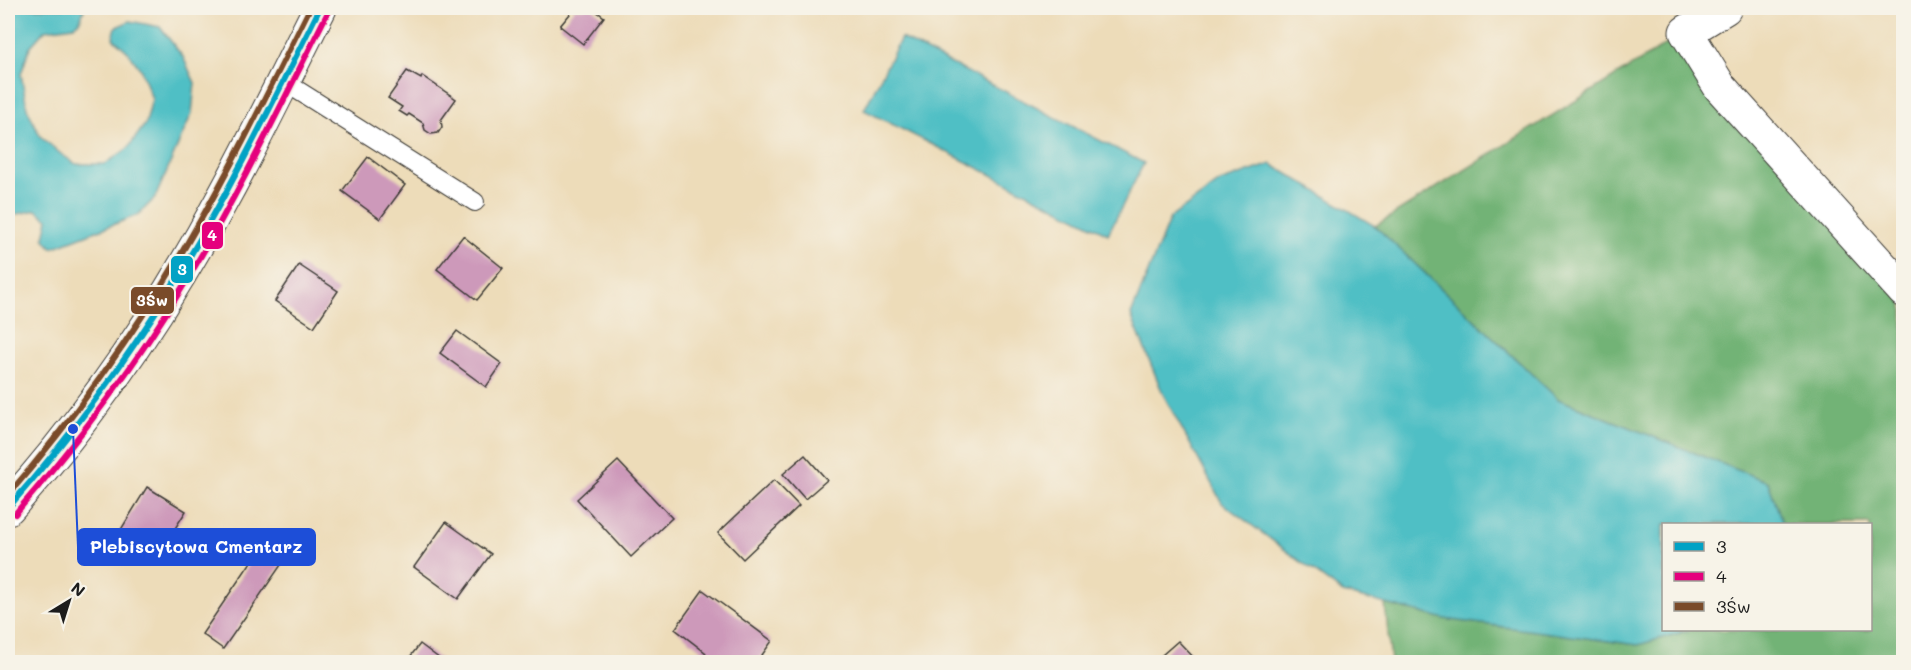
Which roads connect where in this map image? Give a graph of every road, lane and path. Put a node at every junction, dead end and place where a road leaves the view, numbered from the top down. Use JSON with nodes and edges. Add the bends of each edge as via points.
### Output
{"nodes":[{"id":1,"x":320,"y":8,"type":"edge"},
{"id":2,"x":1725,"y":8,"type":"edge"},
{"id":3,"x":283,"y":81,"type":"junction"},
{"id":4,"x":475,"y":202,"type":"dead end"},
{"id":5,"x":1904,"y":291,"type":"edge"},
{"id":6,"x":8,"y":508,"type":"edge"}],
"edges":[{"from":1,"to":3,"type":"street"},
{"from":2,"to":5,"type":"street","via":[[1686,32],[1720,87]]},
{"from":3,"to":4,"type":"lane"},
{"from":3,"to":6,"type":"street","via":[[223,199],[146,328],[73,429]]}]}
